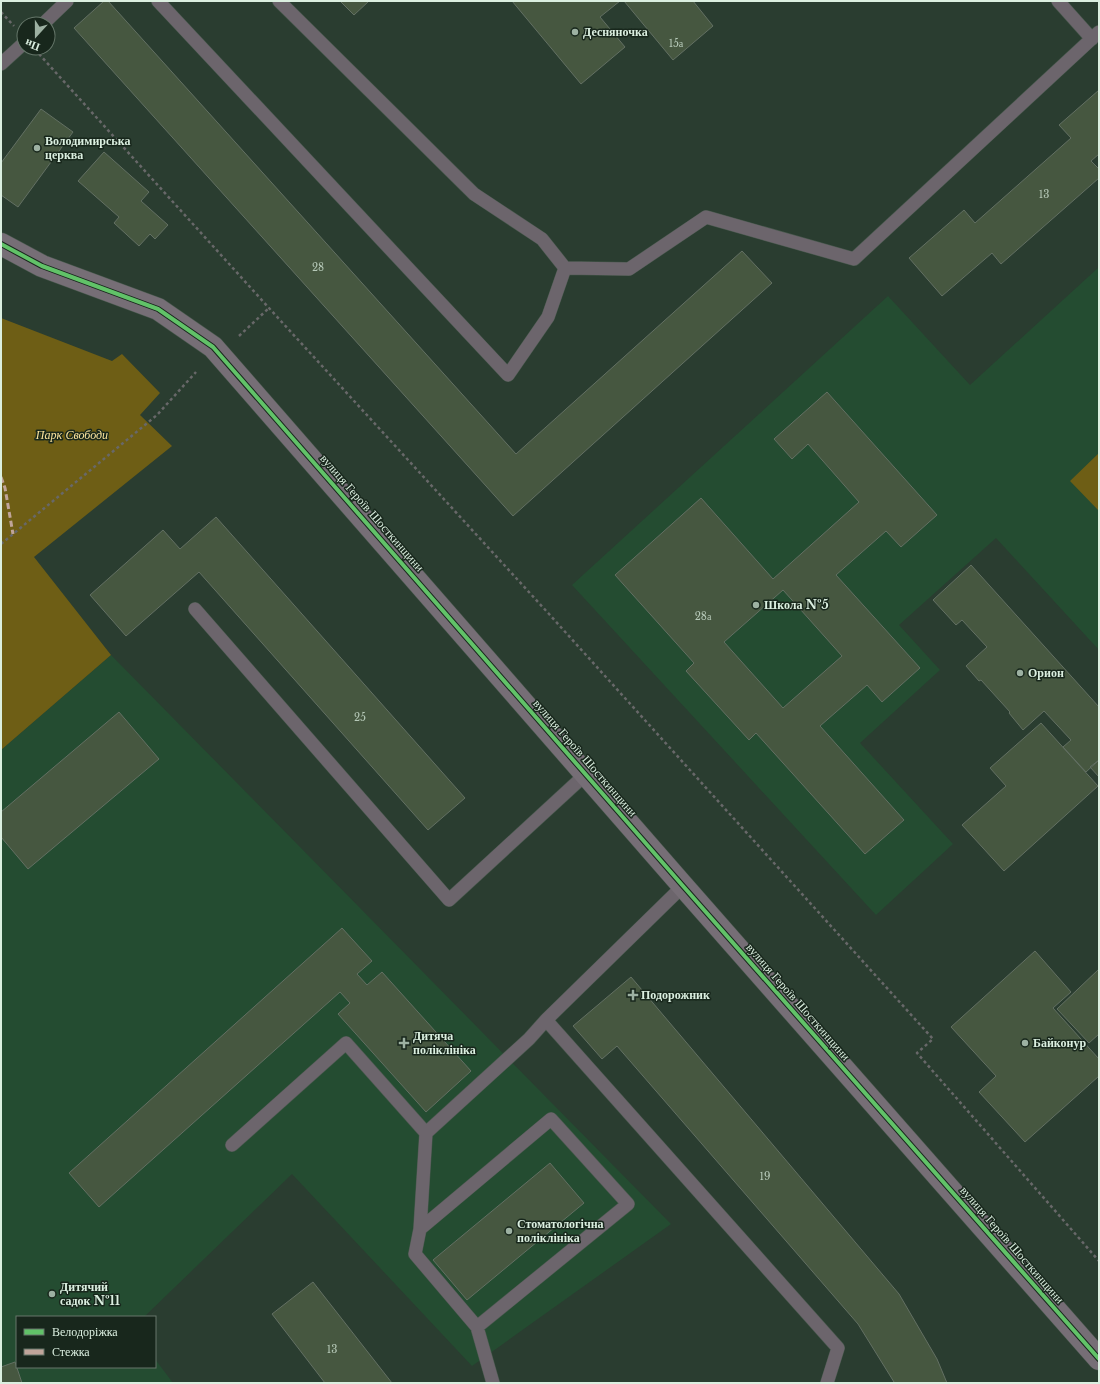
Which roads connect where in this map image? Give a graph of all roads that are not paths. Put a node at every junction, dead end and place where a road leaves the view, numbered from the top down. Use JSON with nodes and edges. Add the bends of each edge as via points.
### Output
{"nodes":[{"id":1,"x":67,"y":1,"type":"edge"},
{"id":2,"x":158,"y":1,"type":"edge"},
{"id":3,"x":279,"y":1,"type":"edge"},
{"id":4,"x":1058,"y":1,"type":"edge"},
{"id":5,"x":51,"y":16,"type":"edge"},
{"id":6,"x":1096,"y":36,"type":"edge"},
{"id":7,"x":16,"y":50,"type":"edge"},
{"id":8,"x":1,"y":64,"type":"edge"},
{"id":9,"x":1,"y":244,"type":"edge"},
{"id":10,"x":565,"y":268,"type":"junction"},
{"id":11,"x":195,"y":609,"type":"dead end"},
{"id":12,"x":586,"y":774,"type":"junction"},
{"id":13,"x":683,"y":886,"type":"junction"},
{"id":14,"x":546,"y":1020,"type":"junction"},
{"id":15,"x":426,"y":1133,"type":"junction"},
{"id":16,"x":232,"y":1145,"type":"dead end"},
{"id":17,"x":420,"y":1229,"type":"junction"},
{"id":18,"x":477,"y":1327,"type":"junction"},
{"id":19,"x":1099,"y":1359,"type":"edge"},
{"id":20,"x":493,"y":1383,"type":"edge"},
{"id":21,"x":827,"y":1383,"type":"edge"}],
"edges":[{"from":1,"to":5,"type":"lane"},
{"from":2,"to":10,"type":"lane","via":[[508,375],[548,317]]},
{"from":3,"to":10,"type":"lane","via":[[474,194],[542,239]]},
{"from":4,"to":6,"type":"lane"},
{"from":6,"to":10,"type":"lane","via":[[854,259],[706,217],[629,269]]},
{"from":7,"to":8,"type":"lane"},
{"from":9,"to":12,"type":"street","name":"вулиця Героїв Шосткинщини","via":[[42,266],[158,309],[214,347]]},
{"from":11,"to":12,"type":"lane","via":[[449,900]]},
{"from":12,"to":13,"type":"street","name":"вулиця Героїв Шосткинщини"},
{"from":13,"to":14,"type":"lane"},
{"from":13,"to":19,"type":"street","name":"вулиця Героїв Шосткинщини"},
{"from":14,"to":15,"type":"lane","via":[[529,1039]]},
{"from":14,"to":21,"type":"lane","via":[[838,1348]]},
{"from":15,"to":16,"type":"lane","via":[[346,1043]]},
{"from":15,"to":17,"type":"lane"},
{"from":17,"to":18,"type":"lane","via":[[415,1254]]},
{"from":17,"to":18,"type":"lane","via":[[551,1119],[628,1204]]},
{"from":18,"to":20,"type":"lane"}]}
